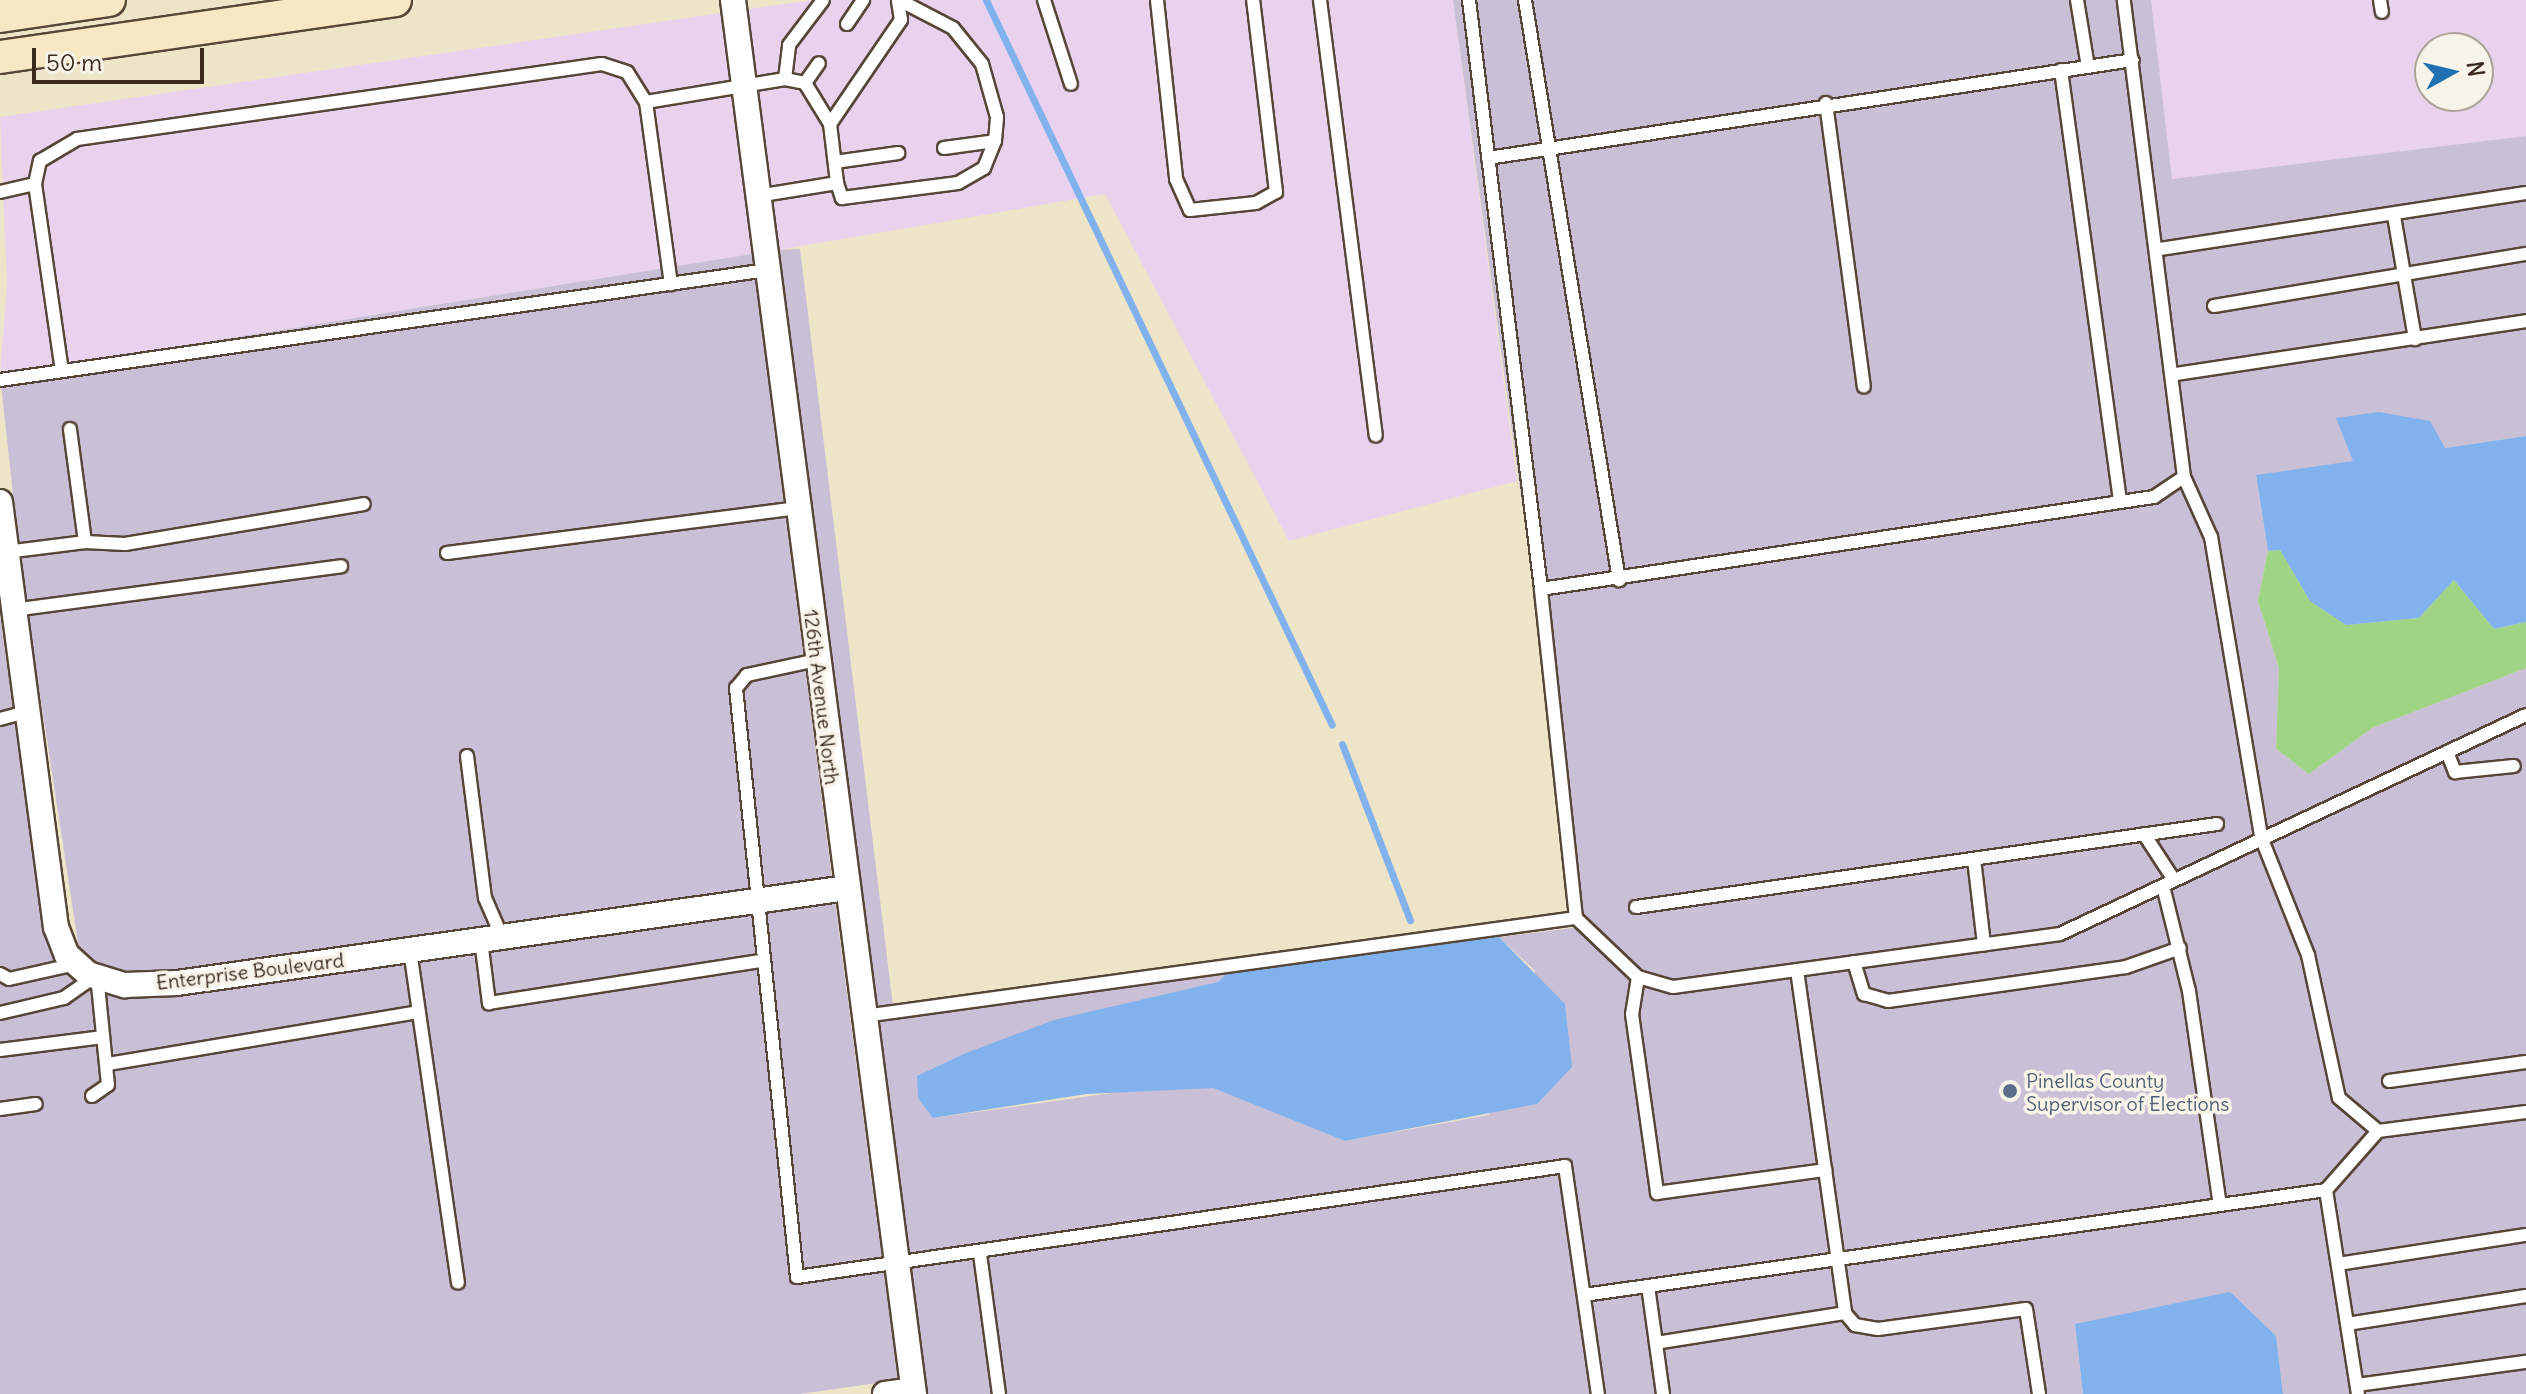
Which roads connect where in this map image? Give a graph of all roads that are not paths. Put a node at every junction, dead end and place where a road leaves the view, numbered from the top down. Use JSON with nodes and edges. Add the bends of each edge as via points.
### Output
{"nodes":[{"id":1,"x":109,"y":0,"type":"edge"},
{"id":2,"x":395,"y":0,"type":"edge"},
{"id":3,"x":733,"y":0,"type":"edge"},
{"id":4,"x":823,"y":0,"type":"edge"},
{"id":5,"x":863,"y":0,"type":"edge"},
{"id":6,"x":898,"y":0,"type":"edge"},
{"id":7,"x":1044,"y":0,"type":"edge"},
{"id":8,"x":1157,"y":0,"type":"edge"},
{"id":9,"x":1253,"y":0,"type":"edge"},
{"id":10,"x":1320,"y":0,"type":"edge"},
{"id":11,"x":1469,"y":0,"type":"edge"},
{"id":12,"x":1525,"y":0,"type":"edge"},
{"id":13,"x":2077,"y":0,"type":"edge"},
{"id":14,"x":2124,"y":0,"type":"edge"},
{"id":15,"x":0,"y":16,"type":"edge"},
{"id":16,"x":847,"y":24,"type":"dead end"},
{"id":17,"x":0,"y":57,"type":"edge"},
{"id":18,"x":2133,"y":60,"type":"junction"},
{"id":19,"x":819,"y":63,"type":"dead end"},
{"id":20,"x":2088,"y":67,"type":"junction"},
{"id":21,"x":2061,"y":70,"type":"junction"},
{"id":22,"x":785,"y":79,"type":"junction"},
{"id":23,"x":805,"y":83,"type":"junction"},
{"id":24,"x":1071,"y":84,"type":"dead end"},
{"id":25,"x":744,"y":87,"type":"junction"},
{"id":26,"x":646,"y":102,"type":"junction"},
{"id":27,"x":1826,"y":103,"type":"junction"},
{"id":28,"x":830,"y":124,"type":"junction"},
{"id":29,"x":995,"y":141,"type":"junction"},
{"id":30,"x":1549,"y":146,"type":"junction"},
{"id":31,"x":944,"y":148,"type":"dead end"},
{"id":32,"x":898,"y":153,"type":"dead end"},
{"id":33,"x":1488,"y":158,"type":"junction"},
{"id":34,"x":835,"y":162,"type":"junction"},
{"id":35,"x":837,"y":183,"type":"junction"},
{"id":36,"x":35,"y":184,"type":"junction"},
{"id":37,"x":0,"y":192,"type":"edge"},
{"id":38,"x":2526,"y":193,"type":"edge"},
{"id":39,"x":758,"y":196,"type":"junction"},
{"id":40,"x":2394,"y":216,"type":"junction"},
{"id":41,"x":2160,"y":249,"type":"junction"},
{"id":42,"x":2526,"y":254,"type":"edge"},
{"id":43,"x":767,"y":270,"type":"junction"},
{"id":44,"x":2403,"y":276,"type":"junction"},
{"id":45,"x":671,"y":284,"type":"junction"},
{"id":46,"x":2214,"y":306,"type":"dead end"},
{"id":47,"x":2526,"y":321,"type":"edge"},
{"id":48,"x":2415,"y":339,"type":"junction"},
{"id":49,"x":62,"y":371,"type":"junction"},
{"id":50,"x":2176,"y":374,"type":"junction"},
{"id":51,"x":0,"y":380,"type":"edge"},
{"id":52,"x":1864,"y":386,"type":"dead end"},
{"id":53,"x":70,"y":429,"type":"dead end"},
{"id":54,"x":1376,"y":435,"type":"dead end"},
{"id":55,"x":2184,"y":477,"type":"junction"},
{"id":56,"x":0,"y":502,"type":"edge"},
{"id":57,"x":2120,"y":502,"type":"junction"},
{"id":58,"x":364,"y":504,"type":"dead end"},
{"id":59,"x":798,"y":508,"type":"junction"},
{"id":60,"x":85,"y":542,"type":"junction"},
{"id":61,"x":6,"y":552,"type":"junction"},
{"id":62,"x":447,"y":553,"type":"dead end"},
{"id":63,"x":341,"y":566,"type":"dead end"},
{"id":64,"x":1619,"y":580,"type":"junction"},
{"id":65,"x":1541,"y":589,"type":"junction"},
{"id":66,"x":13,"y":610,"type":"junction"},
{"id":67,"x":8,"y":637,"type":"edge"},
{"id":68,"x":817,"y":660,"type":"junction"},
{"id":69,"x":27,"y":712,"type":"junction"},
{"id":70,"x":2526,"y":715,"type":"edge"},
{"id":71,"x":0,"y":719,"type":"edge"},
{"id":72,"x":2447,"y":752,"type":"junction"},
{"id":73,"x":467,"y":756,"type":"dead end"},
{"id":74,"x":2514,"y":766,"type":"dead end"},
{"id":75,"x":2217,"y":824,"type":"dead end"},
{"id":76,"x":2144,"y":834,"type":"junction"},
{"id":77,"x":2261,"y":837,"type":"junction"},
{"id":78,"x":1974,"y":859,"type":"junction"},
{"id":79,"x":2168,"y":883,"type":"junction"},
{"id":80,"x":847,"y":888,"type":"junction"},
{"id":81,"x":754,"y":901,"type":"junction"},
{"id":82,"x":1636,"y":907,"type":"dead end"},
{"id":83,"x":1576,"y":918,"type":"junction"},
{"id":84,"x":491,"y":938,"type":"junction"},
{"id":85,"x":1984,"y":944,"type":"junction"},
{"id":86,"x":2180,"y":948,"type":"junction"},
{"id":87,"x":410,"y":950,"type":"junction"},
{"id":88,"x":761,"y":961,"type":"junction"},
{"id":89,"x":1854,"y":962,"type":"junction"},
{"id":90,"x":87,"y":970,"type":"junction"},
{"id":91,"x":1797,"y":970,"type":"junction"},
{"id":92,"x":0,"y":974,"type":"edge"},
{"id":93,"x":1638,"y":977,"type":"junction"},
{"id":94,"x":418,"y":1012,"type":"junction"},
{"id":95,"x":0,"y":1013,"type":"edge"},
{"id":96,"x":864,"y":1016,"type":"junction"},
{"id":97,"x":103,"y":1037,"type":"junction"},
{"id":98,"x":0,"y":1050,"type":"edge"},
{"id":99,"x":2526,"y":1062,"type":"edge"},
{"id":100,"x":108,"y":1064,"type":"junction"},
{"id":101,"x":2389,"y":1081,"type":"dead end"},
{"id":102,"x":92,"y":1096,"type":"dead end"},
{"id":103,"x":36,"y":1104,"type":"dead end"},
{"id":104,"x":0,"y":1109,"type":"edge"},
{"id":105,"x":2526,"y":1112,"type":"edge"},
{"id":106,"x":2378,"y":1131,"type":"junction"},
{"id":107,"x":1825,"y":1170,"type":"junction"},
{"id":108,"x":2326,"y":1190,"type":"junction"},
{"id":109,"x":2220,"y":1205,"type":"junction"},
{"id":110,"x":2526,"y":1235,"type":"edge"},
{"id":111,"x":980,"y":1254,"type":"junction"},
{"id":112,"x":1837,"y":1259,"type":"junction"},
{"id":113,"x":2338,"y":1264,"type":"junction"},
{"id":114,"x":897,"y":1266,"type":"junction"},
{"id":115,"x":458,"y":1283,"type":"dead end"},
{"id":116,"x":1648,"y":1286,"type":"junction"},
{"id":117,"x":1584,"y":1295,"type":"junction"},
{"id":118,"x":2526,"y":1296,"type":"edge"},
{"id":119,"x":1845,"y":1313,"type":"junction"},
{"id":120,"x":2347,"y":1324,"type":"junction"},
{"id":121,"x":1656,"y":1343,"type":"junction"},
{"id":122,"x":2526,"y":1362,"type":"edge"},
{"id":123,"x":2357,"y":1390,"type":"edge"},
{"id":124,"x":914,"y":1392,"type":"edge"},
{"id":125,"x":885,"y":1394,"type":"edge"},
{"id":126,"x":999,"y":1394,"type":"edge"},
{"id":127,"x":1598,"y":1394,"type":"edge"},
{"id":128,"x":1663,"y":1394,"type":"edge"},
{"id":129,"x":2039,"y":1394,"type":"edge"}],
"edges":[{"from":1,"to":15,"type":"main road"},
{"from":2,"to":17,"type":"main road"},
{"from":3,"to":25,"type":"street","name":"126th Avenue North"},
{"from":4,"to":22,"type":"lane","via":[[789,45]]},
{"from":5,"to":16,"type":"lane"},
{"from":6,"to":28,"type":"lane","via":[[901,20]]},
{"from":6,"to":29,"type":"lane","via":[[953,28],[982,64],[997,117]]},
{"from":7,"to":24,"type":"lane"},
{"from":8,"to":9,"type":"lane","via":[[1176,179],[1190,210],[1256,203],[1276,192]]},
{"from":10,"to":54,"type":"lane"},
{"from":11,"to":33,"type":"lane"},
{"from":12,"to":30,"type":"lane"},
{"from":13,"to":20,"type":"lane"},
{"from":14,"to":18,"type":"lane"},
{"from":18,"to":20,"type":"lane"},
{"from":18,"to":41,"type":"lane"},
{"from":19,"to":23,"type":"lane"},
{"from":20,"to":21,"type":"lane"},
{"from":21,"to":27,"type":"lane"},
{"from":21,"to":57,"type":"lane"},
{"from":22,"to":23,"type":"lane"},
{"from":22,"to":25,"type":"lane"},
{"from":23,"to":28,"type":"lane"},
{"from":25,"to":26,"type":"lane"},
{"from":25,"to":39,"type":"street","name":"126th Avenue North"},
{"from":26,"to":36,"type":"lane","via":[[627,72],[602,64],[77,139],[40,161]]},
{"from":26,"to":45,"type":"lane"},
{"from":27,"to":30,"type":"lane"},
{"from":27,"to":52,"type":"lane"},
{"from":28,"to":34,"type":"lane"},
{"from":29,"to":31,"type":"lane"},
{"from":29,"to":35,"type":"lane","via":[[984,168],[958,183],[842,198]]},
{"from":30,"to":33,"type":"lane"},
{"from":30,"to":64,"type":"lane"},
{"from":32,"to":34,"type":"lane"},
{"from":33,"to":65,"type":"lane"},
{"from":34,"to":35,"type":"lane"},
{"from":35,"to":39,"type":"lane"},
{"from":36,"to":37,"type":"lane"},
{"from":36,"to":49,"type":"lane"},
{"from":38,"to":40,"type":"lane"},
{"from":39,"to":43,"type":"street","name":"126th Avenue North"},
{"from":40,"to":41,"type":"lane"},
{"from":40,"to":44,"type":"lane"},
{"from":41,"to":50,"type":"lane"},
{"from":42,"to":44,"type":"lane"},
{"from":43,"to":45,"type":"lane"},
{"from":43,"to":59,"type":"street","name":"126th Avenue North"},
{"from":44,"to":46,"type":"lane"},
{"from":44,"to":48,"type":"lane"},
{"from":45,"to":49,"type":"lane"},
{"from":47,"to":48,"type":"lane"},
{"from":48,"to":50,"type":"lane"},
{"from":49,"to":51,"type":"lane"},
{"from":50,"to":55,"type":"lane"},
{"from":53,"to":60,"type":"lane"},
{"from":55,"to":57,"type":"lane","via":[[2154,497]]},
{"from":55,"to":77,"type":"lane","via":[[2211,537]]},
{"from":56,"to":61,"type":"street"},
{"from":57,"to":64,"type":"lane"},
{"from":58,"to":60,"type":"lane","via":[[125,544]]},
{"from":59,"to":62,"type":"lane"},
{"from":59,"to":68,"type":"street","name":"126th Avenue North"},
{"from":60,"to":61,"type":"lane"},
{"from":61,"to":66,"type":"street"},
{"from":63,"to":66,"type":"lane"},
{"from":64,"to":65,"type":"lane"},
{"from":65,"to":83,"type":"lane"},
{"from":66,"to":67,"type":"street"},
{"from":67,"to":69,"type":"street"},
{"from":68,"to":80,"type":"street","name":"126th Avenue North"},
{"from":68,"to":81,"type":"lane","via":[[747,675],[736,688]]},
{"from":69,"to":71,"type":"lane"},
{"from":69,"to":90,"type":"street","via":[[56,927]]},
{"from":70,"to":72,"type":"lane"},
{"from":72,"to":74,"type":"lane","via":[[2455,772]]},
{"from":72,"to":77,"type":"lane"},
{"from":73,"to":84,"type":"lane"},
{"from":75,"to":76,"type":"lane"},
{"from":76,"to":78,"type":"lane"},
{"from":76,"to":79,"type":"lane"},
{"from":77,"to":79,"type":"lane"},
{"from":77,"to":106,"type":"lane","via":[[2308,955],[2335,1087],[2356,1117]]},
{"from":78,"to":82,"type":"lane"},
{"from":78,"to":85,"type":"lane"},
{"from":79,"to":85,"type":"lane","via":[[2060,934]]},
{"from":79,"to":86,"type":"lane"},
{"from":80,"to":81,"type":"street","name":"Enterprise Boulevard"},
{"from":80,"to":96,"type":"street","name":"126th Avenue North"},
{"from":81,"to":84,"type":"street","name":"Enterprise Boulevard"},
{"from":81,"to":88,"type":"lane"},
{"from":83,"to":93,"type":"lane"},
{"from":83,"to":96,"type":"lane"},
{"from":84,"to":87,"type":"street","name":"Enterprise Boulevard"},
{"from":84,"to":88,"type":"lane","via":[[489,1003]]},
{"from":85,"to":89,"type":"lane"},
{"from":86,"to":89,"type":"lane","via":[[2126,967],[1888,1001],[1864,994]]},
{"from":86,"to":109,"type":"lane"},
{"from":87,"to":90,"type":"street","name":"Enterprise Boulevard","via":[[177,983],[125,985]]},
{"from":87,"to":94,"type":"lane"},
{"from":88,"to":114,"type":"lane","via":[[797,1277]]},
{"from":89,"to":91,"type":"lane"},
{"from":90,"to":92,"type":"lane","via":[[9,979]]},
{"from":90,"to":95,"type":"lane","via":[[64,998]]},
{"from":90,"to":97,"type":"lane"},
{"from":91,"to":93,"type":"lane","via":[[1673,987]]},
{"from":91,"to":107,"type":"lane"},
{"from":93,"to":107,"type":"lane","via":[[1632,1014],[1657,1193]]},
{"from":94,"to":100,"type":"lane"},
{"from":94,"to":115,"type":"lane"},
{"from":96,"to":114,"type":"street","name":"126th Avenue North"},
{"from":97,"to":98,"type":"lane"},
{"from":97,"to":100,"type":"lane"},
{"from":99,"to":101,"type":"lane"},
{"from":100,"to":102,"type":"lane","via":[[108,1085]]},
{"from":103,"to":104,"type":"lane"},
{"from":105,"to":106,"type":"lane"},
{"from":106,"to":108,"type":"lane"},
{"from":107,"to":112,"type":"lane"},
{"from":108,"to":109,"type":"lane"},
{"from":108,"to":113,"type":"lane"},
{"from":109,"to":112,"type":"lane"},
{"from":110,"to":113,"type":"lane"},
{"from":111,"to":114,"type":"lane"},
{"from":111,"to":117,"type":"lane","via":[[1565,1166]]},
{"from":111,"to":126,"type":"lane"},
{"from":112,"to":116,"type":"lane"},
{"from":112,"to":119,"type":"lane"},
{"from":113,"to":120,"type":"lane"},
{"from":114,"to":124,"type":"street","name":"126th Avenue North"},
{"from":116,"to":117,"type":"lane"},
{"from":116,"to":121,"type":"lane"},
{"from":117,"to":127,"type":"lane"},
{"from":118,"to":120,"type":"lane"},
{"from":119,"to":121,"type":"lane"},
{"from":119,"to":129,"type":"lane","via":[[1855,1325],[1878,1329],[2026,1309]]},
{"from":120,"to":123,"type":"lane"},
{"from":121,"to":128,"type":"lane"},
{"from":122,"to":123,"type":"lane"},
{"from":124,"to":125,"type":"street"}]}
